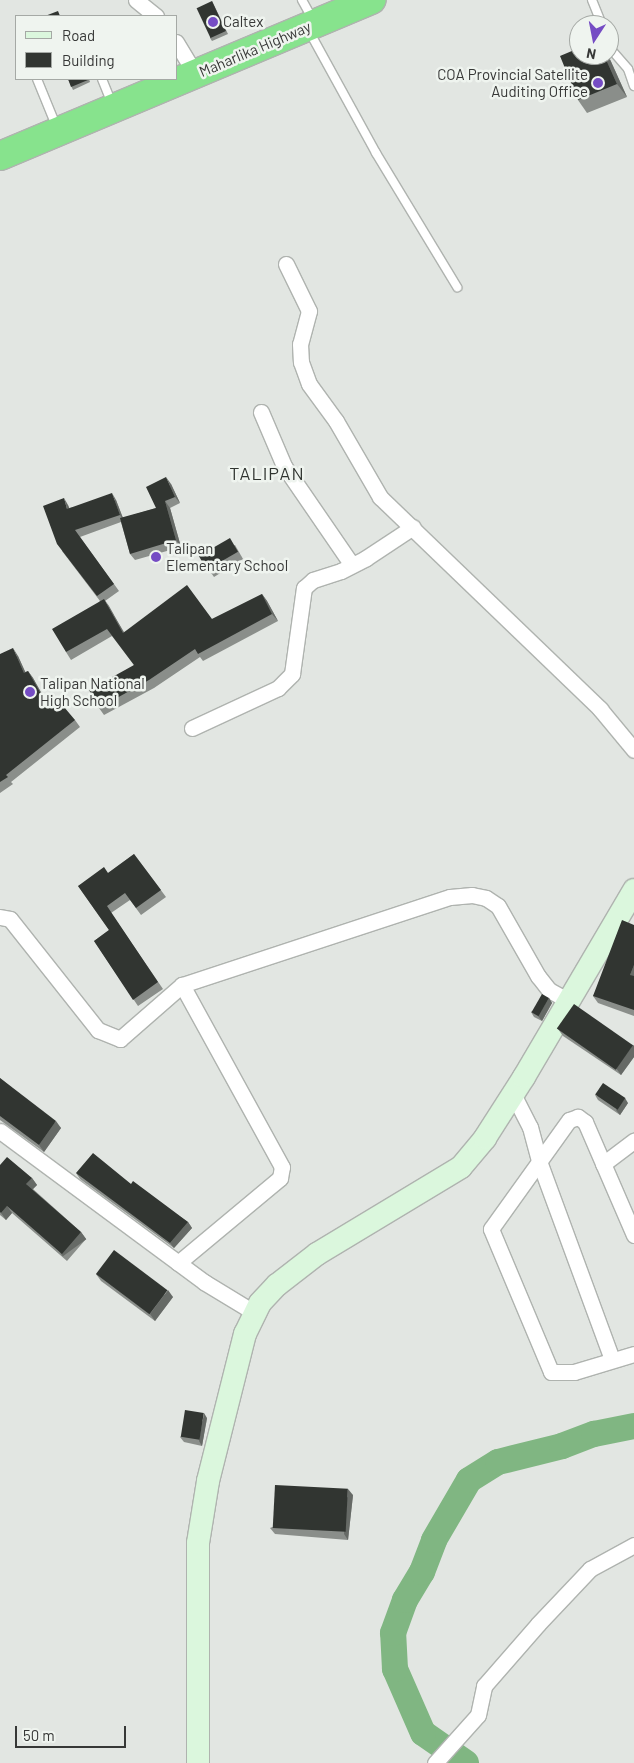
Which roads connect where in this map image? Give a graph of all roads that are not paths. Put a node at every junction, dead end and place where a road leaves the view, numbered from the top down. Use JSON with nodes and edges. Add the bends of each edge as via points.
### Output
{"nodes":[{"id":1,"x":136,"y":0,"type":"edge"},
{"id":2,"x":302,"y":0,"type":"edge"},
{"id":3,"x":372,"y":0,"type":"edge"},
{"id":4,"x":592,"y":0,"type":"edge"},
{"id":5,"x":155,"y":15,"type":"edge"},
{"id":6,"x":598,"y":15,"type":"edge"},
{"id":7,"x":311,"y":26,"type":"junction"},
{"id":8,"x":178,"y":45,"type":"edge"},
{"id":9,"x":619,"y":58,"type":"edge"},
{"id":10,"x":195,"y":74,"type":"junction"},
{"id":11,"x":37,"y":80,"type":"edge"},
{"id":12,"x":102,"y":80,"type":"edge"},
{"id":13,"x":634,"y":86,"type":"edge"},
{"id":14,"x":114,"y":108,"type":"junction"},
{"id":15,"x":59,"y":131,"type":"junction"},
{"id":16,"x":0,"y":156,"type":"edge"},
{"id":17,"x":286,"y":264,"type":"dead end"},
{"id":18,"x":457,"y":287,"type":"dead end"},
{"id":19,"x":261,"y":412,"type":"dead end"},
{"id":20,"x":413,"y":528,"type":"junction"},
{"id":21,"x":352,"y":565,"type":"junction"},
{"id":22,"x":192,"y":728,"type":"dead end"},
{"id":23,"x":634,"y":750,"type":"edge"},
{"id":24,"x":634,"y":890,"type":"edge"},
{"id":25,"x":0,"y":917,"type":"edge"},
{"id":26,"x":182,"y":986,"type":"junction"},
{"id":27,"x":568,"y":1001,"type":"junction"},
{"id":28,"x":513,"y":1094,"type":"junction"},
{"id":29,"x":0,"y":1131,"type":"edge"},
{"id":30,"x":634,"y":1141,"type":"edge"},
{"id":31,"x":539,"y":1161,"type":"junction"},
{"id":32,"x":603,"y":1164,"type":"junction"},
{"id":33,"x":634,"y":1235,"type":"edge"},
{"id":34,"x":178,"y":1264,"type":"junction"},
{"id":35,"x":255,"y":1314,"type":"junction"},
{"id":36,"x":634,"y":1354,"type":"edge"},
{"id":37,"x":612,"y":1359,"type":"junction"},
{"id":38,"x":634,"y":1545,"type":"edge"},
{"id":39,"x":436,"y":1762,"type":"edge"},
{"id":40,"x":198,"y":1763,"type":"edge"}],
"edges":[{"from":1,"to":5,"type":"street"},
{"from":2,"to":7,"type":"lane"},
{"from":3,"to":7,"type":"highway","name":"Maharlika Highway"},
{"from":4,"to":6,"type":"lane"},
{"from":7,"to":10,"type":"highway","name":"Maharlika Highway"},
{"from":7,"to":18,"type":"lane","via":[[376,153]]},
{"from":8,"to":10,"type":"street"},
{"from":9,"to":13,"type":"lane","via":[[628,69]]},
{"from":10,"to":14,"type":"highway","name":"Maharlika Highway"},
{"from":11,"to":15,"type":"lane"},
{"from":12,"to":14,"type":"lane"},
{"from":14,"to":15,"type":"highway","name":"Maharlika Highway"},
{"from":15,"to":16,"type":"highway","name":"Maharlika Highway"},
{"from":17,"to":20,"type":"street","via":[[309,311],[300,344],[301,362],[309,384],[336,421],[380,497]]},
{"from":19,"to":21,"type":"street","via":[[284,466]]},
{"from":20,"to":21,"type":"street"},
{"from":20,"to":23,"type":"street","via":[[600,709]]},
{"from":21,"to":22,"type":"street","via":[[313,580],[304,588],[292,674],[278,688]]},
{"from":24,"to":27,"type":"street"},
{"from":25,"to":26,"type":"street","via":[[10,919],[98,1030],[120,1039]]},
{"from":26,"to":27,"type":"street","via":[[450,897],[472,895],[486,898],[498,906],[548,990]]},
{"from":26,"to":34,"type":"street","via":[[282,1167],[280,1178]]},
{"from":27,"to":28,"type":"street"},
{"from":28,"to":31,"type":"street","via":[[530,1127]]},
{"from":28,"to":35,"type":"street","via":[[485,1138],[461,1167],[317,1254],[278,1285]]},
{"from":29,"to":34,"type":"street"},
{"from":30,"to":32,"type":"street"},
{"from":31,"to":32,"type":"street","via":[[569,1120],[578,1117],[585,1122]]},
{"from":31,"to":37,"type":"street"},
{"from":31,"to":37,"type":"street","via":[[492,1229],[551,1372],[574,1372]]},
{"from":32,"to":33,"type":"street"},
{"from":34,"to":35,"type":"street"},
{"from":35,"to":40,"type":"street","via":[[245,1334],[228,1389],[198,1543]]},
{"from":36,"to":37,"type":"street"},
{"from":38,"to":39,"type":"street","via":[[590,1569],[538,1624],[484,1686],[478,1715]]}]}
